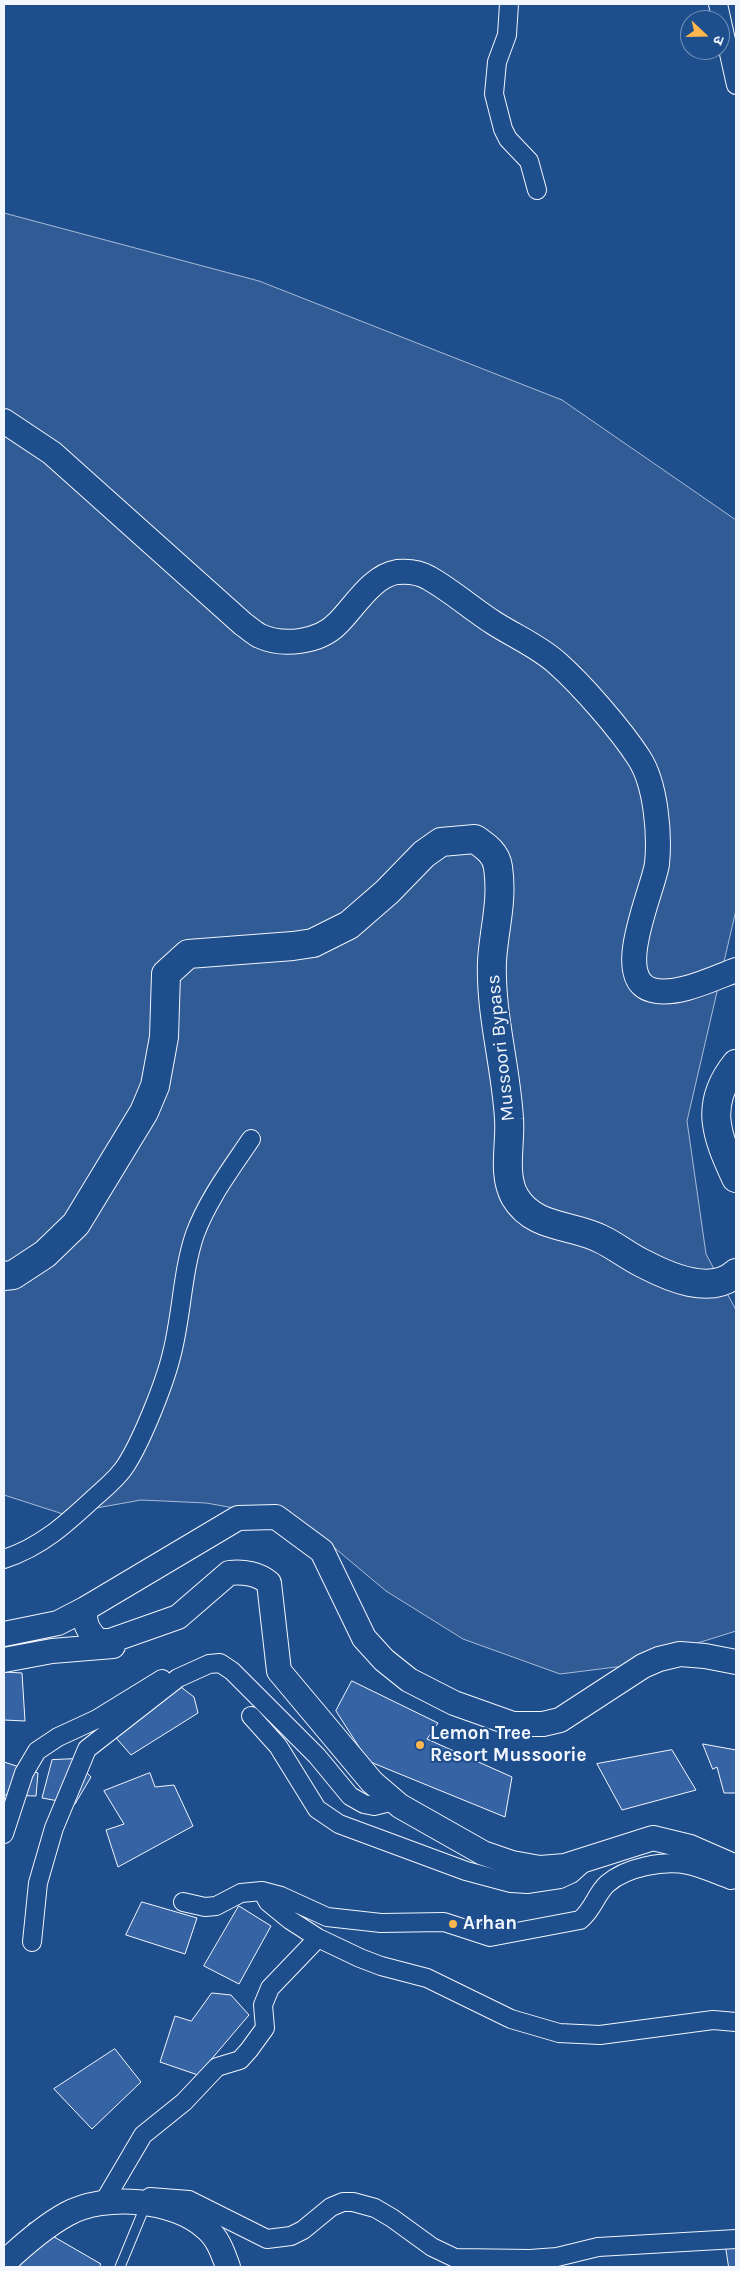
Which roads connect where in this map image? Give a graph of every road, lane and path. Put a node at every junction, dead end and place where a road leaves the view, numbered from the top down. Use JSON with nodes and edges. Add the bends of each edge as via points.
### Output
{"nodes":[{"id":1,"x":508,"y":4,"type":"edge"},
{"id":2,"x":718,"y":4,"type":"edge"},
{"id":3,"x":736,"y":85,"type":"edge"},
{"id":4,"x":537,"y":190,"type":"dead end"},
{"id":5,"x":4,"y":421,"type":"edge"},
{"id":6,"x":736,"y":970,"type":"edge"},
{"id":7,"x":736,"y":1064,"type":"edge"},
{"id":8,"x":251,"y":1139,"type":"dead end"},
{"id":9,"x":736,"y":1178,"type":"edge"},
{"id":10,"x":736,"y":1273,"type":"edge"},
{"id":11,"x":4,"y":1276,"type":"edge"},
{"id":12,"x":4,"y":1559,"type":"edge"},
{"id":13,"x":85,"y":1610,"type":"junction"},
{"id":14,"x":141,"y":1631,"type":"junction"},
{"id":15,"x":4,"y":1634,"type":"edge"},
{"id":16,"x":4,"y":1660,"type":"edge"},
{"id":17,"x":736,"y":1662,"type":"edge"},
{"id":18,"x":209,"y":1664,"type":"junction"},
{"id":19,"x":252,"y":1716,"type":"dead end"},
{"id":20,"x":394,"y":1801,"type":"junction"},
{"id":21,"x":4,"y":1834,"type":"edge"},
{"id":22,"x":589,"y":1858,"type":"junction"},
{"id":23,"x":736,"y":1867,"type":"edge"},
{"id":24,"x":736,"y":1879,"type":"edge"},
{"id":25,"x":262,"y":1891,"type":"junction"},
{"id":26,"x":183,"y":1902,"type":"dead end"},
{"id":27,"x":318,"y":1938,"type":"junction"},
{"id":28,"x":32,"y":1942,"type":"dead end"},
{"id":29,"x":736,"y":2022,"type":"edge"},
{"id":30,"x":113,"y":2202,"type":"junction"},
{"id":31,"x":146,"y":2204,"type":"junction"},
{"id":32,"x":736,"y":2239,"type":"edge"},
{"id":33,"x":4,"y":2264,"type":"edge"},
{"id":34,"x":120,"y":2267,"type":"edge"},
{"id":35,"x":228,"y":2267,"type":"edge"}],
"edges":[{"from":1,"to":4,"type":"street","via":[[507,35],[497,62],[494,94],[503,129],[528,160]]},
{"from":2,"to":3,"type":"street"},
{"from":5,"to":6,"type":"street","via":[[52,453],[260,636],[297,642],[316,637],[336,626],[377,581],[394,572],[412,572],[428,577],[495,624],[541,650],[602,712],[640,759],[652,790],[657,828],[656,864],[634,954],[635,976],[651,990],[664,991],[688,987]]},
{"from":7,"to":9,"type":"highway","via":[[718,1094],[716,1114],[719,1139]]},
{"from":8,"to":12,"type":"street","via":[[214,1196],[196,1232],[167,1370],[125,1467],[57,1532],[31,1549]]},
{"from":10,"to":11,"type":"highway","name":"Mussoori Bypass","via":[[716,1282],[699,1283],[668,1277],[600,1238],[540,1220],[515,1197],[508,1176],[509,1120],[492,961],[500,907],[498,865],[490,849],[475,839],[441,842],[349,925],[312,942],[188,954],[166,974],[164,1037],[155,1086],[144,1112],[76,1224],[45,1254],[13,1275]]},
{"from":13,"to":14,"type":"street","via":[[88,1631],[98,1641],[110,1641]]},
{"from":13,"to":15,"type":"street","via":[[58,1622]]},
{"from":13,"to":17,"type":"street","via":[[238,1518],[276,1517],[322,1551],[364,1638],[384,1660],[409,1680],[454,1703],[513,1724],[543,1724],[560,1720],[642,1666],[659,1659],[680,1654]]},
{"from":14,"to":16,"type":"street","via":[[113,1646],[52,1651]]},
{"from":14,"to":20,"type":"street","via":[[178,1617],[229,1573],[263,1577],[269,1583],[279,1672],[372,1782]]},
{"from":18,"to":20,"type":"street","via":[[220,1664],[232,1671],[317,1756],[350,1796],[374,1806]]},
{"from":18,"to":21,"type":"street","via":[[181,1667],[97,1719],[37,1751],[24,1773]]},
{"from":18,"to":28,"type":"street","via":[[178,1678],[87,1749],[54,1828],[38,1883]]},
{"from":19,"to":22,"type":"street","via":[[278,1746],[318,1809],[339,1824],[466,1872],[511,1883],[560,1879]]},
{"from":20,"to":22,"type":"street","via":[[483,1853],[512,1863],[540,1868],[565,1866]]},
{"from":22,"to":23,"type":"street","via":[[653,1838],[690,1848]]},
{"from":24,"to":25,"type":"street","via":[[678,1864],[648,1866],[608,1883],[580,1920],[490,1937],[444,1922],[381,1924],[327,1917]]},
{"from":25,"to":26,"type":"street","via":[[241,1894],[216,1906]]},
{"from":25,"to":27,"type":"street","via":[[274,1909]]},
{"from":27,"to":29,"type":"street","via":[[381,1966],[444,1985],[511,2019],[559,2033],[600,2035],[713,2020]]},
{"from":27,"to":30,"type":"street","via":[[270,1988],[263,2006],[265,2028],[249,2050],[240,2060],[216,2067],[184,2102],[143,2134]]},
{"from":30,"to":31,"type":"street"},
{"from":30,"to":32,"type":"street","via":[[148,2197],[189,2200],[268,2239],[291,2236],[331,2207],[353,2202],[375,2208],[432,2247],[455,2258],[530,2260],[598,2247]]},
{"from":30,"to":33,"type":"street","via":[[68,2213]]},
{"from":31,"to":34,"type":"lane"},
{"from":31,"to":35,"type":"street","via":[[180,2211],[207,2228],[220,2244]]}]}
